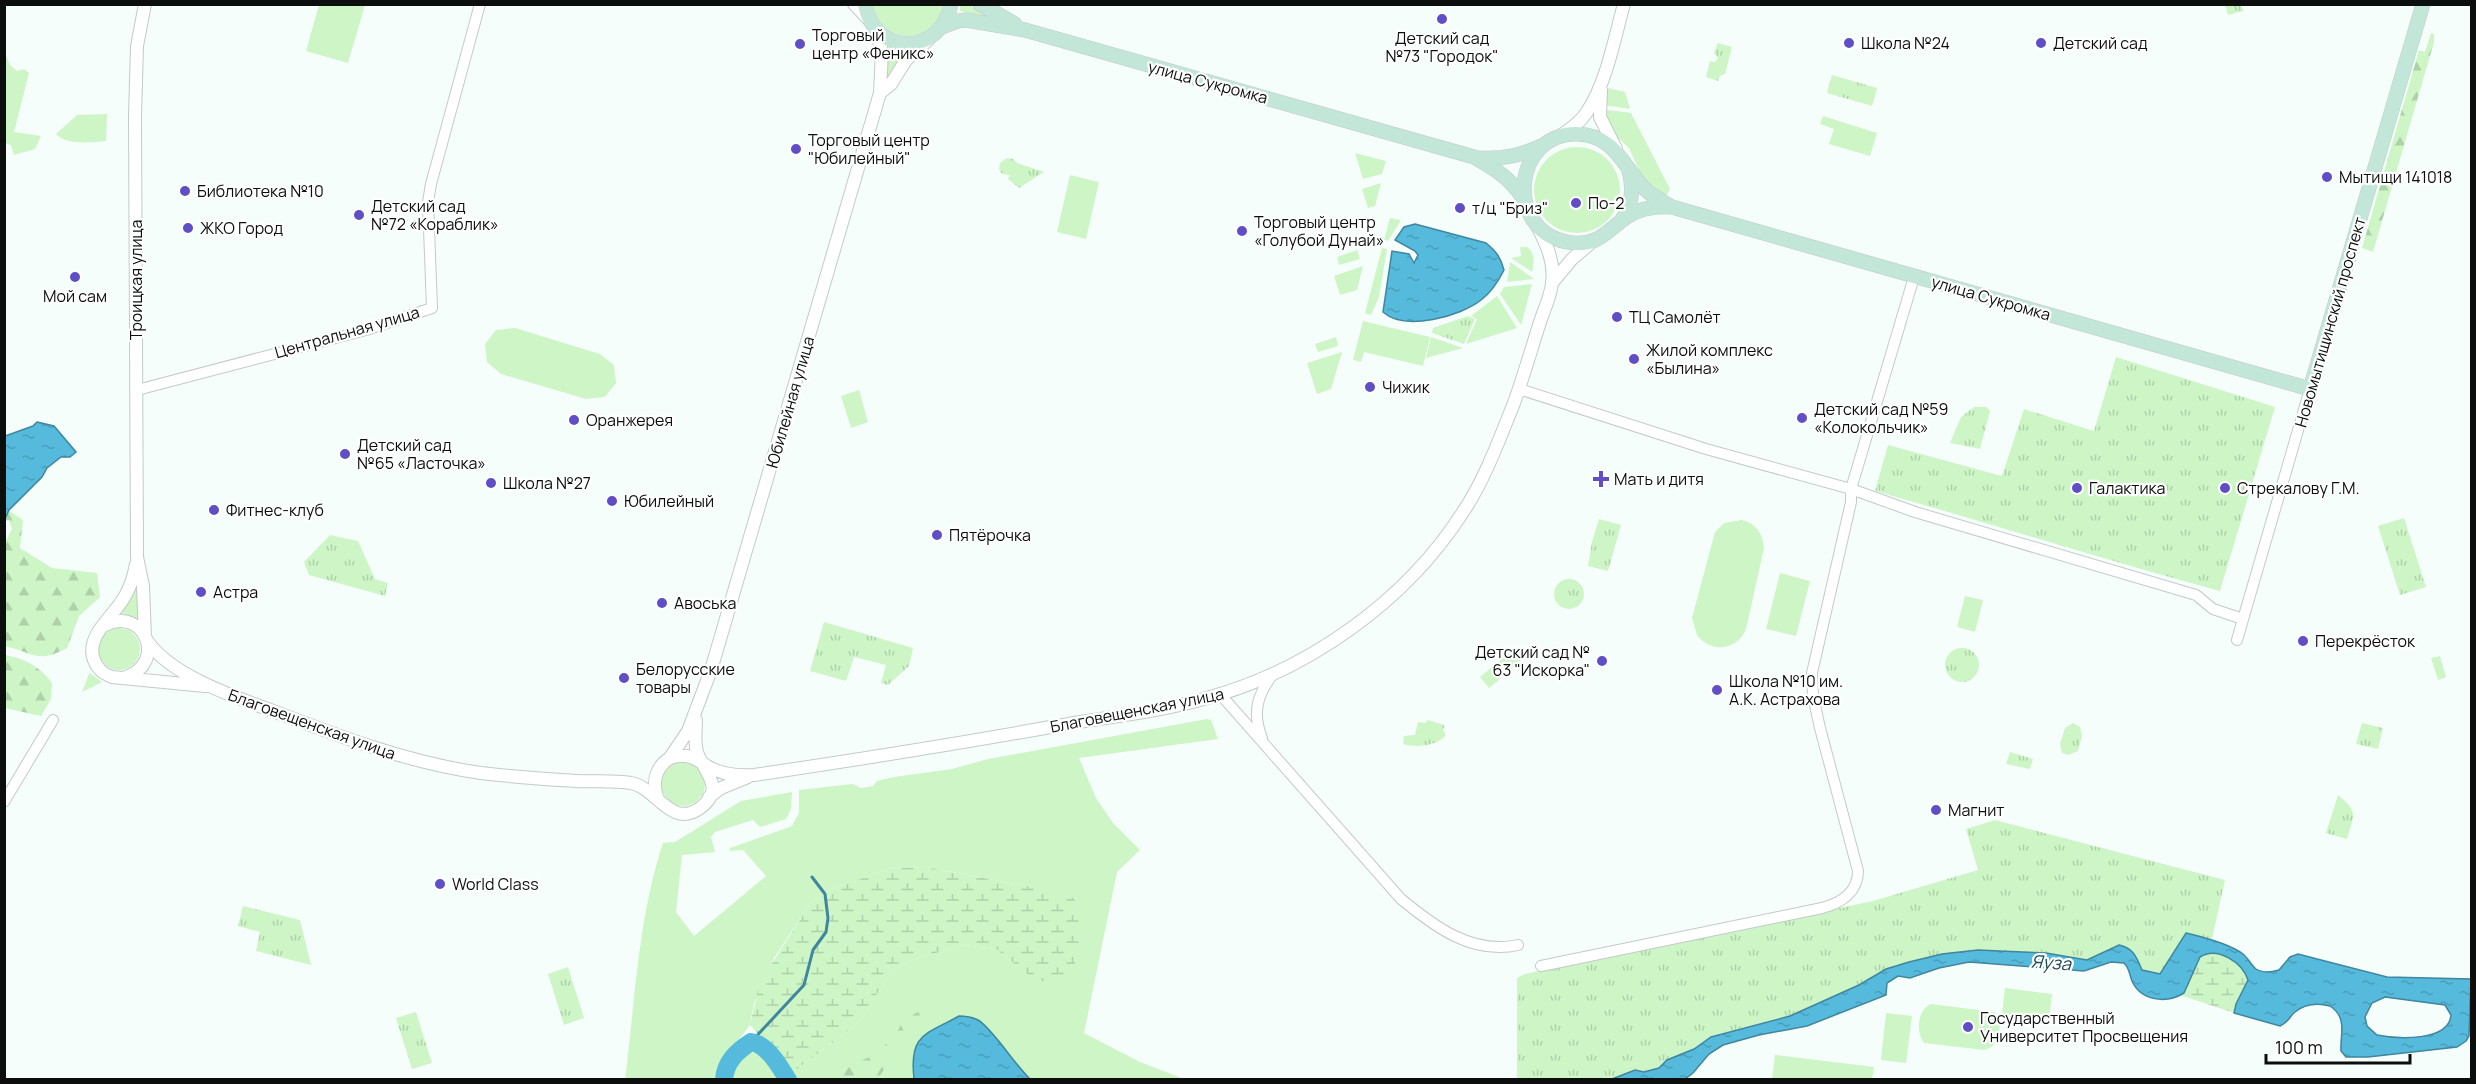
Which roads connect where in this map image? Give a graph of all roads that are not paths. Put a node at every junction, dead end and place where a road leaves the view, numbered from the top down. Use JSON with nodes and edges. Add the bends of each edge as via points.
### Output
{"nodes":[{"id":1,"x":145,"y":4,"type":"edge"},
{"id":2,"x":480,"y":4,"type":"edge"},
{"id":3,"x":854,"y":4,"type":"edge"},
{"id":4,"x":865,"y":4,"type":"edge"},
{"id":5,"x":951,"y":4,"type":"edge"},
{"id":6,"x":980,"y":4,"type":"edge"},
{"id":7,"x":1623,"y":4,"type":"edge"},
{"id":8,"x":2423,"y":4,"type":"edge"},
{"id":9,"x":872,"y":25,"type":"junction"},
{"id":10,"x":942,"y":27,"type":"junction"},
{"id":11,"x":1025,"y":30,"type":"junction"},
{"id":12,"x":929,"y":38,"type":"junction"},
{"id":13,"x":1602,"y":82,"type":"junction"},
{"id":14,"x":880,"y":93,"type":"junction"},
{"id":15,"x":1552,"y":141,"type":"junction"},
{"id":16,"x":1621,"y":156,"type":"junction"},
{"id":17,"x":1474,"y":158,"type":"junction"},
{"id":18,"x":1524,"y":200,"type":"junction"},
{"id":19,"x":1672,"y":207,"type":"junction"},
{"id":20,"x":1537,"y":225,"type":"junction"},
{"id":21,"x":1618,"y":225,"type":"junction"},
{"id":22,"x":1595,"y":240,"type":"junction"},
{"id":23,"x":1914,"y":277,"type":"junction"},
{"id":24,"x":1552,"y":283,"type":"junction"},
{"id":25,"x":2310,"y":389,"type":"junction"},
{"id":26,"x":137,"y":390,"type":"junction"},
{"id":27,"x":1519,"y":390,"type":"junction"},
{"id":28,"x":1851,"y":489,"type":"junction"},
{"id":29,"x":137,"y":557,"type":"junction"},
{"id":30,"x":2243,"y":619,"type":"junction"},
{"id":31,"x":104,"y":626,"type":"junction"},
{"id":32,"x":146,"y":639,"type":"junction"},
{"id":33,"x":2237,"y":640,"type":"dead end"},
{"id":34,"x":1275,"y":672,"type":"junction"},
{"id":35,"x":126,"y":677,"type":"junction"},
{"id":36,"x":210,"y":687,"type":"junction"},
{"id":37,"x":1220,"y":694,"type":"junction"},
{"id":38,"x":697,"y":710,"type":"junction"},
{"id":39,"x":53,"y":720,"type":"dead end"},
{"id":40,"x":1268,"y":749,"type":"junction"},
{"id":41,"x":665,"y":762,"type":"junction"},
{"id":42,"x":704,"y":764,"type":"junction"},
{"id":43,"x":754,"y":775,"type":"junction"},
{"id":44,"x":629,"y":783,"type":"junction"},
{"id":45,"x":657,"y":797,"type":"junction"},
{"id":46,"x":709,"y":797,"type":"junction"},
{"id":47,"x":4,"y":802,"type":"edge"},
{"id":48,"x":1518,"y":945,"type":"dead end"},
{"id":49,"x":1541,"y":966,"type":"dead end"}],
"edges":[{"from":1,"to":26,"type":"street","name":"Троицкая улица","via":[[136,65]]},
{"from":2,"to":26,"type":"street","name":"Центральная улица","via":[[428,202],[432,308],[366,330]]},
{"from":3,"to":9,"type":"street"},
{"from":4,"to":9,"type":"main road"},
{"from":5,"to":10,"type":"main road"},
{"from":6,"to":11,"type":"main road"},
{"from":7,"to":13,"type":"street"},
{"from":8,"to":25,"type":"main road","name":"Новомытищинский проспект"},
{"from":9,"to":12,"type":"main road","via":[[888,39],[904,44]]},
{"from":9,"to":14,"type":"street","name":"Юбилейная улица","via":[[882,51]]},
{"from":10,"to":11,"type":"main road","name":"улица Сукромка","via":[[966,20]]},
{"from":10,"to":12,"type":"main road"},
{"from":11,"to":17,"type":"main road","name":"улица Сукромка"},
{"from":12,"to":14,"type":"street","name":"Юбилейная улица"},
{"from":13,"to":15,"type":"street","via":[[1586,114]]},
{"from":13,"to":16,"type":"street","via":[[1600,117]]},
{"from":14,"to":38,"type":"street","name":"Юбилейная улица"},
{"from":15,"to":16,"type":"main road","via":[[1574,134],[1587,135],[1599,138]]},
{"from":15,"to":17,"type":"main road","name":"улица Сукромка","via":[[1520,156]]},
{"from":15,"to":18,"type":"main road","via":[[1530,162],[1523,185]]},
{"from":16,"to":19,"type":"main road","via":[[1650,194]]},
{"from":16,"to":21,"type":"main road","via":[[1630,172],[1632,192]]},
{"from":17,"to":18,"type":"main road","name":"улица Сукромка","via":[[1503,173]]},
{"from":18,"to":20,"type":"main road"},
{"from":19,"to":21,"type":"main road","via":[[1639,211]]},
{"from":19,"to":23,"type":"main road","name":"улица Сукромка"},
{"from":20,"to":22,"type":"main road","via":[[1567,242]]},
{"from":20,"to":24,"type":"street","via":[[1549,250]]},
{"from":21,"to":22,"type":"main road"},
{"from":22,"to":24,"type":"street"},
{"from":23,"to":25,"type":"main road","name":"улица Сукромка"},
{"from":23,"to":28,"type":"street"},
{"from":24,"to":27,"type":"street","name":"Благовещенская улица"},
{"from":25,"to":30,"type":"street","name":"Новомытищинский проспект"},
{"from":26,"to":29,"type":"street","name":"Троицкая улица"},
{"from":27,"to":28,"type":"street"},
{"from":27,"to":34,"type":"street","name":"Благовещенская улица","via":[[1489,463],[1463,512],[1419,568],[1350,629]]},
{"from":28,"to":30,"type":"street","via":[[1915,512],[2196,595],[2213,609]]},
{"from":28,"to":49,"type":"street","via":[[1812,682],[1820,728],[1858,871],[1853,889],[1842,900],[1822,908]]},
{"from":29,"to":31,"type":"street","via":[[129,589]]},
{"from":29,"to":32,"type":"street"},
{"from":30,"to":33,"type":"street","name":"Новомытищинский проспект"},
{"from":31,"to":32,"type":"street","via":[[126,622],[137,626]]},
{"from":31,"to":35,"type":"street","via":[[93,639],[91,651],[95,662],[107,675]]},
{"from":32,"to":35,"type":"street","via":[[148,653],[143,665]]},
{"from":32,"to":36,"type":"street","via":[[166,660]]},
{"from":34,"to":37,"type":"street","name":"Благовещенская улица"},
{"from":34,"to":40,"type":"street","via":[[1256,704],[1258,726]]},
{"from":35,"to":36,"type":"street"},
{"from":36,"to":44,"type":"street","name":"Благовещенская улица","via":[[368,747],[444,766],[533,778]]},
{"from":37,"to":40,"type":"street"},
{"from":37,"to":43,"type":"street","name":"Благовещенская улица","via":[[949,746]]},
{"from":38,"to":41,"type":"street","name":"Юбилейная улица","via":[[684,739]]},
{"from":38,"to":42,"type":"street","name":"Юбилейная улица","via":[[696,748]]},
{"from":39,"to":47,"type":"street"},
{"from":40,"to":48,"type":"street","via":[[1386,883],[1420,915],[1477,946]]},
{"from":41,"to":42,"type":"street","via":[[687,756]]},
{"from":41,"to":44,"type":"street","via":[[644,778]]},
{"from":41,"to":45,"type":"street","via":[[654,781]]},
{"from":42,"to":43,"type":"street","via":[[729,773]]},
{"from":42,"to":46,"type":"street","via":[[712,780]]},
{"from":43,"to":46,"type":"street"},
{"from":44,"to":45,"type":"street"},
{"from":45,"to":46,"type":"street","via":[[669,810],[683,814],[698,809]]}]}
